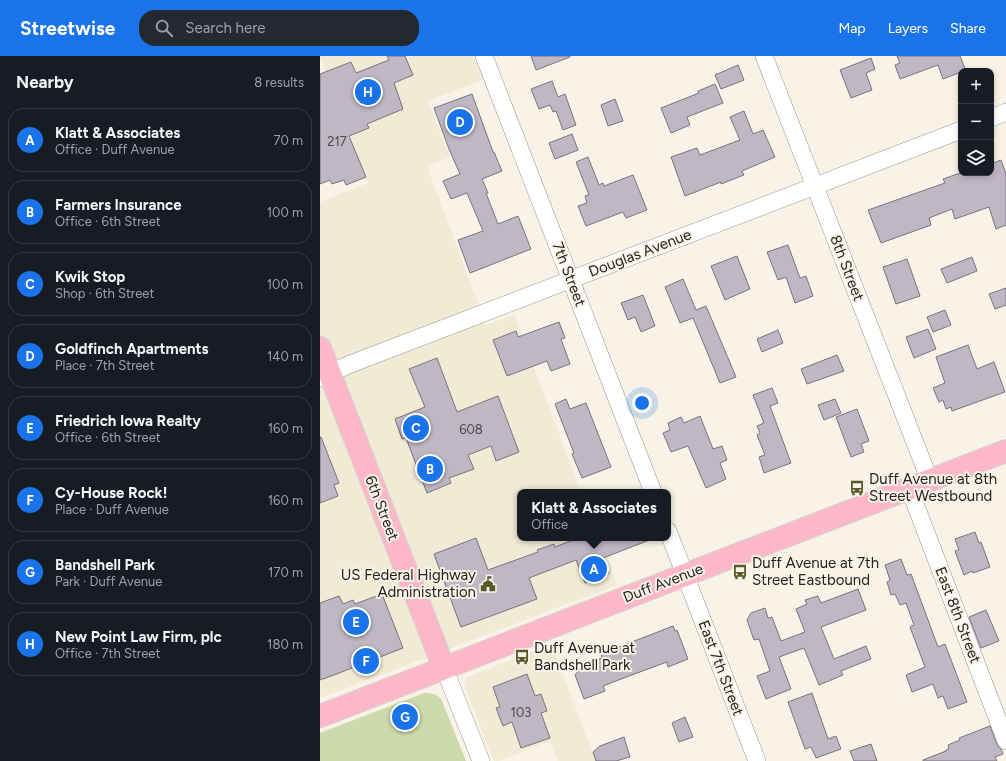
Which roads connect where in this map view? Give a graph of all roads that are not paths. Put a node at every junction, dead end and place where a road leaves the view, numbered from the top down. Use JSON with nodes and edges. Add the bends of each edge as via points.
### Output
{"nodes":[{"id":1,"x":484,"y":56,"type":"edge"},
{"id":2,"x":764,"y":56,"type":"edge"},
{"id":3,"x":1006,"y":112,"type":"edge"},
{"id":4,"x":994,"y":117,"type":"edge"},
{"id":5,"x":958,"y":131,"type":"edge"},
{"id":6,"x":815,"y":186,"type":"junction"},
{"id":7,"x":571,"y":280,"type":"junction"},
{"id":8,"x":320,"y":348,"type":"edge"},
{"id":9,"x":325,"y":376,"type":"edge"},
{"id":10,"x":1006,"y":451,"type":"edge"},
{"id":11,"x":930,"y":480,"type":"junction"},
{"id":12,"x":909,"y":488,"type":"junction"},
{"id":13,"x":652,"y":489,"type":"edge"},
{"id":14,"x":671,"y":539,"type":"edge"},
{"id":15,"x":685,"y":575,"type":"junction"},
{"id":16,"x":444,"y":668,"type":"junction"},
{"id":17,"x":320,"y":716,"type":"edge"},
{"id":18,"x":1006,"y":741,"type":"edge"},
{"id":19,"x":480,"y":761,"type":"edge"},
{"id":20,"x":757,"y":761,"type":"edge"}],
"edges":[{"from":1,"to":7,"type":"street","name":"7th Street"},
{"from":2,"to":6,"type":"street","name":"8th Street"},
{"from":3,"to":4,"type":"street"},
{"from":5,"to":6,"type":"street","name":"Douglas Avenue"},
{"from":6,"to":7,"type":"street","name":"Douglas Avenue"},
{"from":6,"to":11,"type":"street","name":"8th Street"},
{"from":7,"to":9,"type":"street","name":"Douglas Avenue"},
{"from":7,"to":13,"type":"street","name":"7th Street"},
{"from":8,"to":9,"type":"main road","name":"6th Street"},
{"from":9,"to":16,"type":"main road","name":"6th Street"},
{"from":10,"to":11,"type":"main road","name":"Duff Avenue"},
{"from":11,"to":12,"type":"main road","name":"Duff Avenue"},
{"from":12,"to":15,"type":"main road","name":"Duff Avenue"},
{"from":12,"to":18,"type":"street","name":"East 8th Street"},
{"from":14,"to":15,"type":"street"},
{"from":15,"to":16,"type":"main road","name":"Duff Avenue"},
{"from":15,"to":20,"type":"street","name":"East 7th Street"},
{"from":16,"to":17,"type":"main road","name":"Duff Avenue"},
{"from":16,"to":19,"type":"street"}]}
